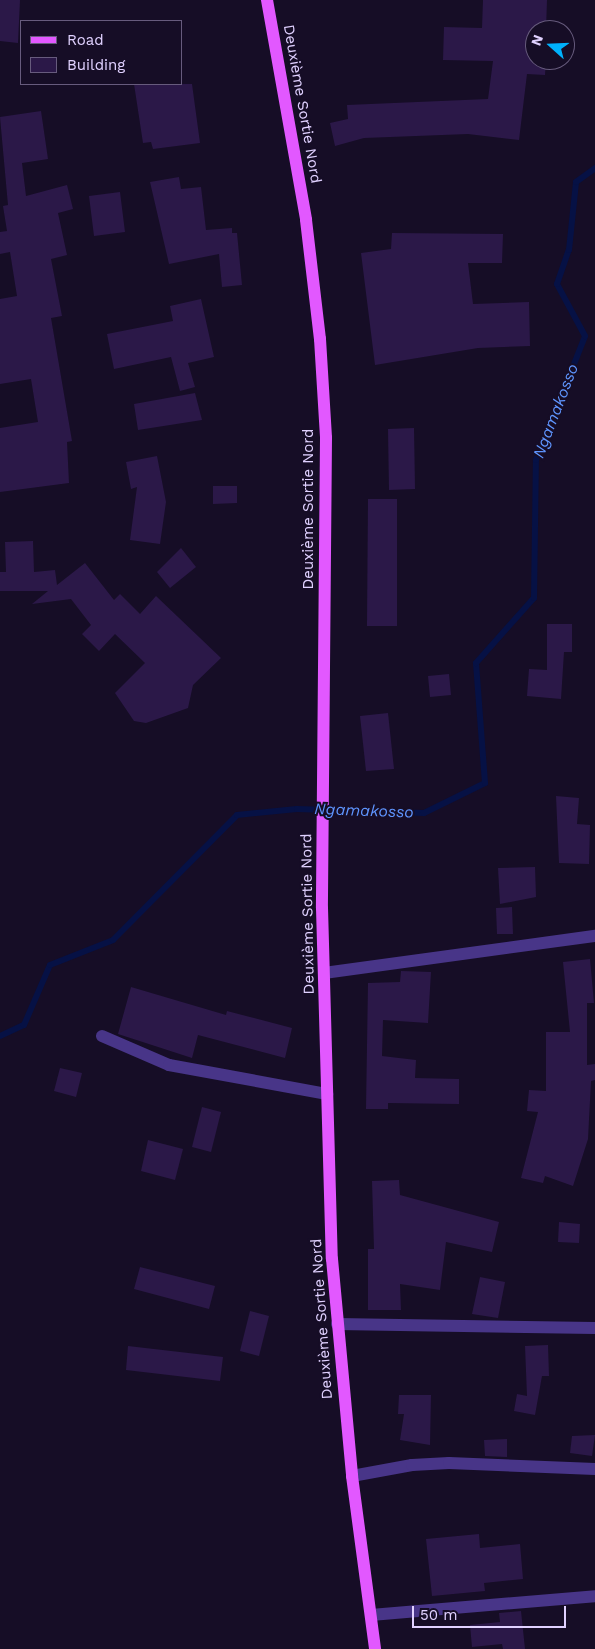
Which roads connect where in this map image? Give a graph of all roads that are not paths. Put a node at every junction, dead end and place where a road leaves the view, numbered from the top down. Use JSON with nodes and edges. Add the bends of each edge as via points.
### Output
{"nodes":[{"id":1,"x":267,"y":0,"type":"edge"},
{"id":2,"x":595,"y":936,"type":"edge"},
{"id":3,"x":324,"y":973,"type":"junction"},
{"id":4,"x":102,"y":1036,"type":"dead end"},
{"id":5,"x":327,"y":1094,"type":"junction"},
{"id":6,"x":337,"y":1324,"type":"junction"},
{"id":7,"x":595,"y":1328,"type":"edge"},
{"id":8,"x":595,"y":1469,"type":"edge"},
{"id":9,"x":352,"y":1476,"type":"junction"},
{"id":10,"x":595,"y":1596,"type":"edge"},
{"id":11,"x":371,"y":1615,"type":"junction"},
{"id":12,"x":375,"y":1649,"type":"edge"}],
"edges":[{"from":1,"to":3,"type":"main road","name":"Deuxième Sortie Nord","via":[[306,220],[320,339],[326,438]]},
{"from":2,"to":3,"type":"street"},
{"from":3,"to":5,"type":"main road","name":"Deuxième Sortie Nord"},
{"from":4,"to":5,"type":"street","via":[[169,1065]]},
{"from":5,"to":6,"type":"main road","name":"Deuxième Sortie Nord"},
{"from":6,"to":7,"type":"street"},
{"from":6,"to":9,"type":"main road","name":"Deuxième Sortie Nord"},
{"from":8,"to":9,"type":"street","via":[[412,1464]]},
{"from":9,"to":11,"type":"main road","name":"Deuxième Sortie Nord"},
{"from":10,"to":11,"type":"street"},
{"from":11,"to":12,"type":"main road","name":"Deuxième Sortie Nord"}]}
